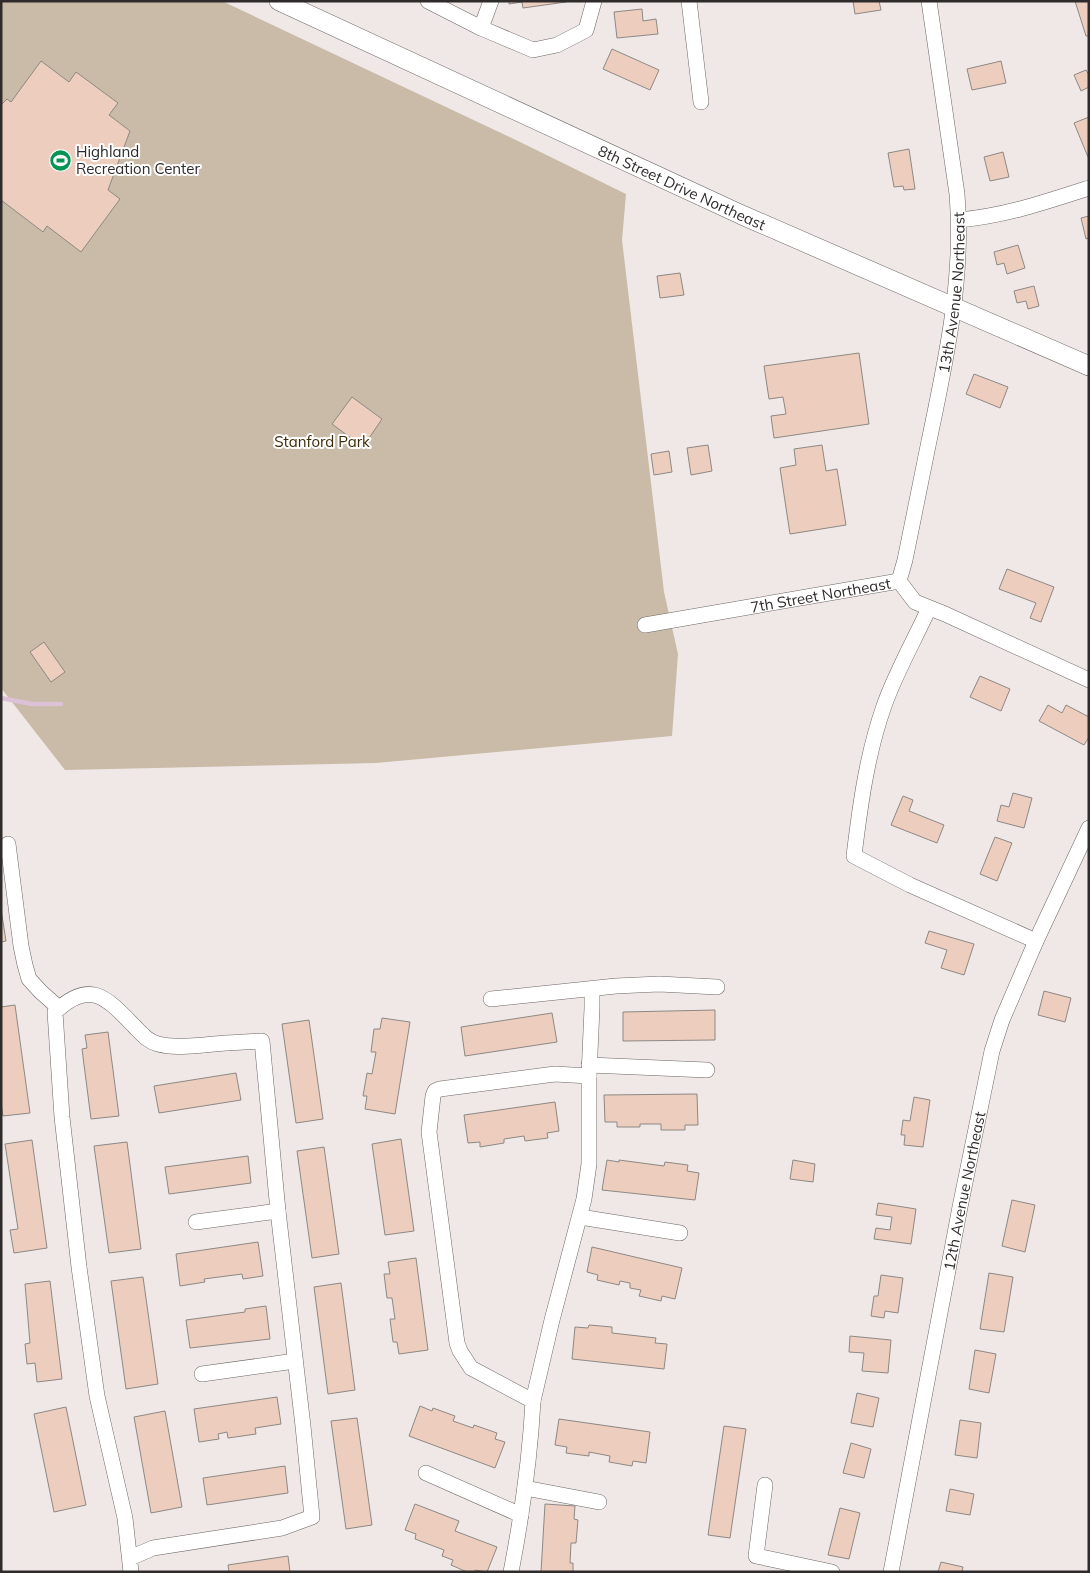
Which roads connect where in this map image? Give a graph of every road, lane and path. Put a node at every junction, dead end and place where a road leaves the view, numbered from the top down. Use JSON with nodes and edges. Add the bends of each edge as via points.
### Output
{"nodes":[{"id":1,"x":279,"y":1,"type":"edge"},
{"id":2,"x":428,"y":1,"type":"edge"},
{"id":3,"x":491,"y":1,"type":"edge"},
{"id":4,"x":594,"y":1,"type":"edge"},
{"id":5,"x":689,"y":1,"type":"edge"},
{"id":6,"x":929,"y":1,"type":"edge"},
{"id":7,"x":481,"y":28,"type":"junction"},
{"id":8,"x":701,"y":102,"type":"dead end"},
{"id":9,"x":1089,"y":188,"type":"edge"},
{"id":10,"x":959,"y":220,"type":"junction"},
{"id":11,"x":955,"y":308,"type":"junction"},
{"id":12,"x":1089,"y":366,"type":"edge"},
{"id":13,"x":899,"y":581,"type":"junction"},
{"id":14,"x":929,"y":608,"type":"junction"},
{"id":15,"x":645,"y":625,"type":"dead end"},
{"id":16,"x":1089,"y":680,"type":"edge"},
{"id":17,"x":1089,"y":828,"type":"edge"},
{"id":18,"x":8,"y":844,"type":"dead end"},
{"id":19,"x":1036,"y":941,"type":"junction"},
{"id":20,"x":717,"y":987,"type":"dead end"},
{"id":21,"x":592,"y":988,"type":"junction"},
{"id":22,"x":491,"y":999,"type":"dead end"},
{"id":23,"x":59,"y":1008,"type":"junction"},
{"id":24,"x":589,"y":1070,"type":"junction"},
{"id":25,"x":707,"y":1070,"type":"dead end"},
{"id":26,"x":278,"y":1211,"type":"junction"},
{"id":27,"x":580,"y":1217,"type":"junction"},
{"id":28,"x":196,"y":1222,"type":"dead end"},
{"id":29,"x":680,"y":1234,"type":"dead end"},
{"id":30,"x":295,"y":1361,"type":"junction"},
{"id":31,"x":202,"y":1374,"type":"dead end"},
{"id":32,"x":534,"y":1401,"type":"junction"},
{"id":33,"x":426,"y":1474,"type":"dead end"},
{"id":34,"x":765,"y":1485,"type":"dead end"},
{"id":35,"x":524,"y":1488,"type":"junction"},
{"id":36,"x":599,"y":1502,"type":"dead end"},
{"id":37,"x":521,"y":1515,"type":"junction"},
{"id":38,"x":131,"y":1565,"type":"edge"},
{"id":39,"x":511,"y":1572,"type":"edge"},
{"id":40,"x":832,"y":1572,"type":"edge"},
{"id":41,"x":891,"y":1572,"type":"edge"}],
"edges":[{"from":1,"to":11,"type":"main road","name":"8th Street Drive Northeast","via":[[733,211]]},
{"from":2,"to":7,"type":"street"},
{"from":3,"to":7,"type":"street"},
{"from":4,"to":7,"type":"street","via":[[586,30],[557,45],[533,50]]},
{"from":5,"to":8,"type":"street"},
{"from":6,"to":10,"type":"street","name":"13th Avenue Northeast"},
{"from":9,"to":10,"type":"street","via":[[1017,211]]},
{"from":10,"to":11,"type":"street","name":"13th Avenue Northeast"},
{"from":11,"to":12,"type":"main road","name":"8th Street Drive Northeast"},
{"from":11,"to":13,"type":"street","name":"13th Avenue Northeast"},
{"from":13,"to":14,"type":"street","name":"7th Street Northeast","via":[[915,602]]},
{"from":13,"to":15,"type":"street","name":"7th Street Northeast"},
{"from":14,"to":16,"type":"street","name":"7th Street Northeast"},
{"from":14,"to":19,"type":"street","via":[[885,704],[875,735],[854,856],[910,885]]},
{"from":17,"to":19,"type":"street","name":"12th Avenue Northeast"},
{"from":18,"to":23,"type":"street","via":[[24,965],[41,992]]},
{"from":19,"to":41,"type":"street","name":"12th Avenue Northeast","via":[[992,1051]]},
{"from":20,"to":21,"type":"street","via":[[659,984]]},
{"from":21,"to":22,"type":"street"},
{"from":21,"to":24,"type":"street"},
{"from":23,"to":26,"type":"street","via":[[74,998],[96,995],[115,1006],[148,1040],[170,1046],[262,1041]]},
{"from":23,"to":38,"type":"street","via":[[54,1012],[78,1267],[97,1396]]},
{"from":24,"to":25,"type":"street"},
{"from":24,"to":27,"type":"street","via":[[589,1164]]},
{"from":24,"to":32,"type":"street","via":[[440,1089],[433,1096],[429,1132],[457,1343],[471,1368]]},
{"from":26,"to":28,"type":"street"},
{"from":26,"to":30,"type":"street"},
{"from":27,"to":29,"type":"street"},
{"from":27,"to":32,"type":"street"},
{"from":30,"to":31,"type":"street"},
{"from":30,"to":38,"type":"street","via":[[312,1517],[282,1528],[153,1548]]},
{"from":32,"to":35,"type":"street"},
{"from":33,"to":37,"type":"street"},
{"from":34,"to":40,"type":"street","via":[[756,1556]]},
{"from":35,"to":36,"type":"street"},
{"from":35,"to":37,"type":"street"},
{"from":37,"to":39,"type":"street"}]}
